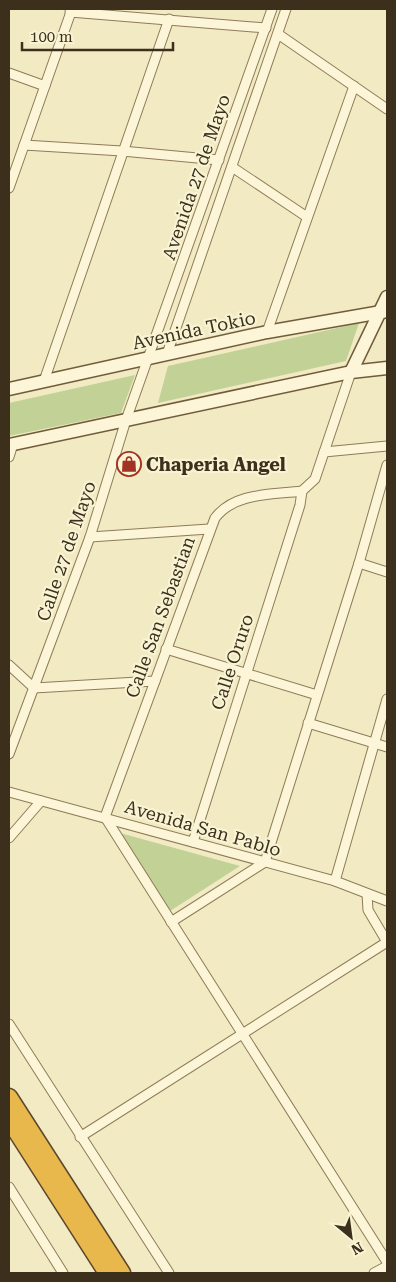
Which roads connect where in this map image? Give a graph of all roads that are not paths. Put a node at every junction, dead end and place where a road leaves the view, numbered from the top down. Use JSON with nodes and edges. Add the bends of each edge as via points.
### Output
{"nodes":[{"id":1,"x":272,"y":9,"type":"edge"},
{"id":2,"x":286,"y":9,"type":"edge"},
{"id":3,"x":71,"y":10,"type":"edge"},
{"id":4,"x":169,"y":19,"type":"junction"},
{"id":5,"x":266,"y":28,"type":"junction"},
{"id":6,"x":278,"y":34,"type":"junction"},
{"id":7,"x":9,"y":73,"type":"edge"},
{"id":8,"x":44,"y":86,"type":"junction"},
{"id":9,"x":354,"y":86,"type":"junction"},
{"id":10,"x":387,"y":109,"type":"edge"},
{"id":11,"x":24,"y":146,"type":"junction"},
{"id":12,"x":122,"y":151,"type":"junction"},
{"id":13,"x":218,"y":160,"type":"junction"},
{"id":14,"x":232,"y":166,"type":"junction"},
{"id":15,"x":11,"y":172,"type":"edge"},
{"id":16,"x":9,"y":188,"type":"edge"},
{"id":17,"x":306,"y":216,"type":"junction"},
{"id":18,"x":387,"y":297,"type":"edge"},
{"id":19,"x":385,"y":311,"type":"edge"},
{"id":20,"x":266,"y":332,"type":"junction"},
{"id":21,"x":167,"y":354,"type":"junction"},
{"id":22,"x":150,"y":357,"type":"junction"},
{"id":23,"x":387,"y":368,"type":"edge"},
{"id":24,"x":351,"y":372,"type":"junction"},
{"id":25,"x":44,"y":381,"type":"junction"},
{"id":26,"x":9,"y":389,"type":"edge"},
{"id":27,"x":126,"y":420,"type":"junction"},
{"id":28,"x":11,"y":445,"type":"edge"},
{"id":29,"x":387,"y":446,"type":"edge"},
{"id":30,"x":324,"y":452,"type":"junction"},
{"id":31,"x":9,"y":457,"type":"edge"},
{"id":32,"x":387,"y":465,"type":"edge"},
{"id":33,"x":302,"y":491,"type":"junction"},
{"id":34,"x":210,"y":529,"type":"junction"},
{"id":35,"x":90,"y":537,"type":"junction"},
{"id":36,"x":359,"y":563,"type":"junction"},
{"id":37,"x":387,"y":572,"type":"edge"},
{"id":38,"x":166,"y":649,"type":"junction"},
{"id":39,"x":9,"y":665,"type":"edge"},
{"id":40,"x":246,"y":672,"type":"junction"},
{"id":41,"x":155,"y":681,"type":"junction"},
{"id":42,"x":34,"y":688,"type":"junction"},
{"id":43,"x":317,"y":695,"type":"junction"},
{"id":44,"x":387,"y":699,"type":"edge"},
{"id":45,"x":308,"y":723,"type":"junction"},
{"id":46,"x":374,"y":742,"type":"junction"},
{"id":47,"x":387,"y":747,"type":"edge"},
{"id":48,"x":9,"y":754,"type":"edge"},
{"id":49,"x":9,"y":792,"type":"edge"},
{"id":50,"x":41,"y":801,"type":"junction"},
{"id":51,"x":105,"y":817,"type":"junction"},
{"id":52,"x":9,"y":838,"type":"edge"},
{"id":53,"x":192,"y":842,"type":"junction"},
{"id":54,"x":266,"y":862,"type":"junction"},
{"id":55,"x":335,"y":881,"type":"junction"},
{"id":56,"x":367,"y":894,"type":"junction"},
{"id":57,"x":387,"y":900,"type":"edge"},
{"id":58,"x":171,"y":922,"type":"junction"},
{"id":59,"x":387,"y":942,"type":"edge"},
{"id":60,"x":9,"y":1024,"type":"edge"},
{"id":61,"x":241,"y":1034,"type":"junction"},
{"id":62,"x":9,"y":1097,"type":"edge"},
{"id":63,"x":9,"y":1120,"type":"edge"},
{"id":64,"x":80,"y":1137,"type":"junction"},
{"id":65,"x":10,"y":1190,"type":"edge"},
{"id":66,"x":387,"y":1262,"type":"edge"},
{"id":67,"x":387,"y":1266,"type":"edge"},
{"id":68,"x":63,"y":1273,"type":"edge"},
{"id":69,"x":107,"y":1273,"type":"edge"},
{"id":70,"x":122,"y":1273,"type":"edge"},
{"id":71,"x":168,"y":1273,"type":"edge"},
{"id":72,"x":374,"y":1273,"type":"edge"}],
"edges":[{"from":1,"to":5,"type":"street","name":"Avenida 27 de Mayo"},
{"from":2,"to":6,"type":"street","name":"Avenida 27 de Mayo"},
{"from":3,"to":4,"type":"street"},
{"from":3,"to":8,"type":"street"},
{"from":4,"to":5,"type":"street"},
{"from":4,"to":12,"type":"street"},
{"from":5,"to":13,"type":"street","name":"Avenida 27 de Mayo"},
{"from":6,"to":9,"type":"street"},
{"from":6,"to":14,"type":"street","name":"Avenida 27 de Mayo"},
{"from":7,"to":8,"type":"street"},
{"from":8,"to":11,"type":"street"},
{"from":9,"to":10,"type":"street"},
{"from":9,"to":17,"type":"street"},
{"from":11,"to":12,"type":"street"},
{"from":11,"to":15,"type":"street"},
{"from":12,"to":13,"type":"street"},
{"from":12,"to":25,"type":"street"},
{"from":13,"to":22,"type":"street","name":"Avenida 27 de Mayo"},
{"from":14,"to":17,"type":"street"},
{"from":14,"to":21,"type":"street","name":"Avenida 27 de Mayo"},
{"from":15,"to":16,"type":"street"},
{"from":17,"to":20,"type":"street"},
{"from":18,"to":19,"type":"street"},
{"from":19,"to":20,"type":"street","name":"Avenida Tokio"},
{"from":19,"to":24,"type":"street"},
{"from":20,"to":21,"type":"street","name":"Avenida Tokio"},
{"from":21,"to":22,"type":"street","name":"Avenida Tokio"},
{"from":22,"to":25,"type":"street","name":"Avenida Tokio"},
{"from":22,"to":27,"type":"street","name":"Calle 27 de Mayo"},
{"from":23,"to":24,"type":"street"},
{"from":24,"to":27,"type":"street"},
{"from":24,"to":30,"type":"street"},
{"from":25,"to":26,"type":"street","name":"Avenida Tokio"},
{"from":27,"to":28,"type":"street"},
{"from":27,"to":35,"type":"street","name":"Calle 27 de Mayo"},
{"from":28,"to":31,"type":"street"},
{"from":29,"to":30,"type":"street"},
{"from":30,"to":33,"type":"street","via":[[314,479]]},
{"from":32,"to":36,"type":"street"},
{"from":33,"to":34,"type":"street","name":"Calle San Sebastian","via":[[236,500],[222,510]]},
{"from":33,"to":40,"type":"street","name":"Calle Oruro"},
{"from":34,"to":35,"type":"street"},
{"from":34,"to":38,"type":"street","name":"Calle San Sebastian"},
{"from":35,"to":42,"type":"street","name":"Calle 27 de Mayo"},
{"from":36,"to":37,"type":"street"},
{"from":36,"to":43,"type":"street"},
{"from":38,"to":40,"type":"street"},
{"from":38,"to":41,"type":"street","name":"Calle San Sebastian"},
{"from":39,"to":42,"type":"street"},
{"from":40,"to":43,"type":"street"},
{"from":40,"to":53,"type":"street","name":"Calle Oruro"},
{"from":41,"to":42,"type":"street"},
{"from":41,"to":51,"type":"street","name":"Calle San Sebastian"},
{"from":42,"to":48,"type":"street","name":"Calle 27 de Mayo"},
{"from":43,"to":45,"type":"street"},
{"from":44,"to":46,"type":"street"},
{"from":45,"to":46,"type":"street"},
{"from":45,"to":54,"type":"street"},
{"from":46,"to":47,"type":"street"},
{"from":46,"to":55,"type":"street"},
{"from":49,"to":50,"type":"street","name":"Avenida San Pablo"},
{"from":50,"to":51,"type":"street","name":"Avenida San Pablo"},
{"from":50,"to":52,"type":"street"},
{"from":51,"to":53,"type":"street","name":"Avenida San Pablo"},
{"from":51,"to":58,"type":"street"},
{"from":53,"to":54,"type":"street","name":"Avenida San Pablo"},
{"from":54,"to":55,"type":"street","name":"Avenida San Pablo"},
{"from":54,"to":58,"type":"street"},
{"from":55,"to":56,"type":"street","name":"Avenida San Pablo"},
{"from":56,"to":57,"type":"street","name":"Avenida San Pablo"},
{"from":56,"to":59,"type":"street","via":[[368,910]]},
{"from":58,"to":61,"type":"street"},
{"from":59,"to":61,"type":"street"},
{"from":60,"to":64,"type":"street"},
{"from":61,"to":64,"type":"street"},
{"from":61,"to":66,"type":"street"},
{"from":62,"to":70,"type":"highway"},
{"from":63,"to":69,"type":"highway"},
{"from":64,"to":71,"type":"street"},
{"from":65,"to":68,"type":"street"},
{"from":67,"to":72,"type":"street"}]}
